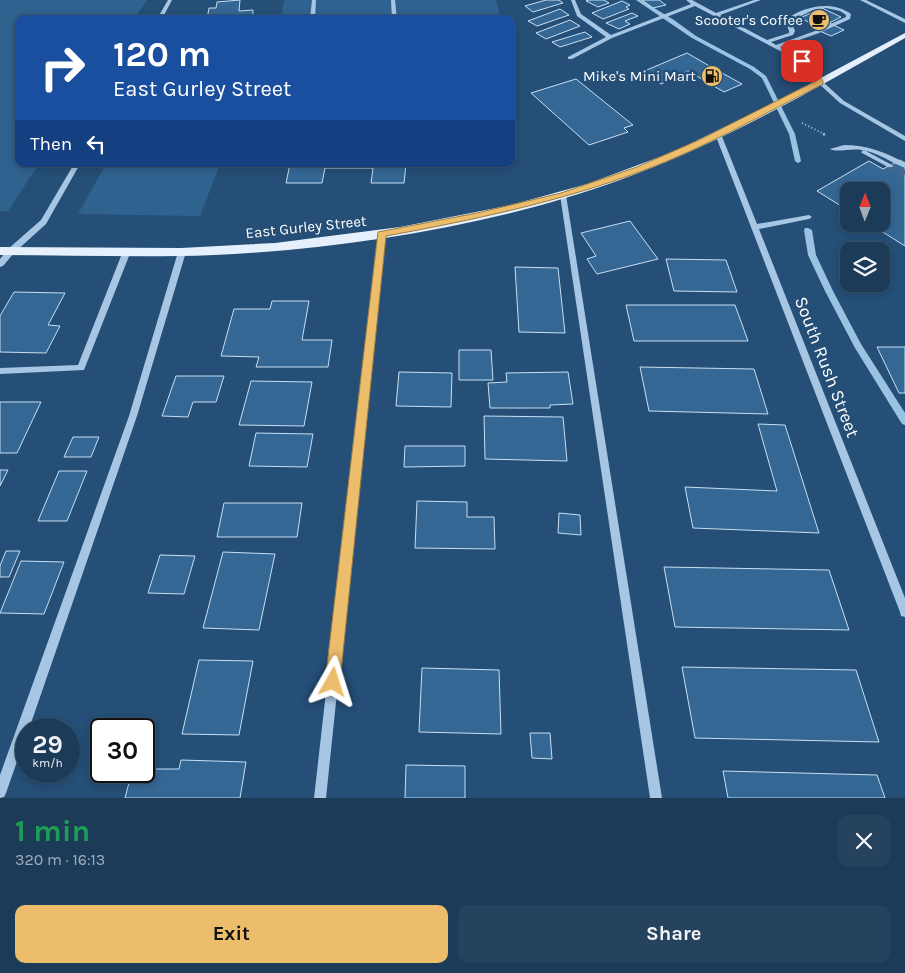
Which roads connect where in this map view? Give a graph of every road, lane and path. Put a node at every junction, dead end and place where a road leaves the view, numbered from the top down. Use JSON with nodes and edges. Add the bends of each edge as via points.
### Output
{"nodes":[{"id":1,"x":170,"y":0,"type":"edge"},
{"id":2,"x":314,"y":0,"type":"edge"},
{"id":3,"x":393,"y":0,"type":"edge"},
{"id":4,"x":573,"y":0,"type":"edge"},
{"id":5,"x":688,"y":0,"type":"edge"},
{"id":6,"x":759,"y":0,"type":"edge"},
{"id":7,"x":862,"y":0,"type":"edge"},
{"id":8,"x":695,"y":4,"type":"junction"},
{"id":9,"x":161,"y":15,"type":"edge"},
{"id":10,"x":312,"y":15,"type":"edge"},
{"id":11,"x":394,"y":15,"type":"edge"},
{"id":12,"x":714,"y":15,"type":"junction"},
{"id":13,"x":905,"y":21,"type":"edge"},
{"id":14,"x":905,"y":35,"type":"edge"},
{"id":15,"x":610,"y":37,"type":"junction"},
{"id":16,"x":766,"y":42,"type":"junction"},
{"id":17,"x":775,"y":46,"type":"junction"},
{"id":18,"x":570,"y":58,"type":"dead end"},
{"id":19,"x":820,"y":82,"type":"junction"},
{"id":20,"x":718,"y":134,"type":"junction"},
{"id":21,"x":905,"y":139,"type":"edge"},
{"id":22,"x":890,"y":166,"type":"tunnel mouth"},
{"id":23,"x":905,"y":166,"type":"edge"},
{"id":24,"x":75,"y":167,"type":"edge"},
{"id":25,"x":563,"y":195,"type":"junction"},
{"id":26,"x":809,"y":217,"type":"dead end"},
{"id":27,"x":755,"y":227,"type":"junction"},
{"id":28,"x":381,"y":234,"type":"junction"},
{"id":29,"x":0,"y":251,"type":"edge"},
{"id":30,"x":11,"y":251,"type":"junction"},
{"id":31,"x":127,"y":251,"type":"junction"},
{"id":32,"x":182,"y":252,"type":"junction"},
{"id":33,"x":0,"y":264,"type":"edge"},
{"id":34,"x":0,"y":371,"type":"edge"},
{"id":35,"x":905,"y":612,"type":"edge"},
{"id":36,"x":0,"y":793,"type":"edge"},
{"id":37,"x":320,"y":798,"type":"edge"},
{"id":38,"x":656,"y":798,"type":"edge"}],
"edges":[{"from":1,"to":9,"type":"street"},
{"from":2,"to":10,"type":"street"},
{"from":3,"to":11,"type":"street"},
{"from":4,"to":15,"type":"street","via":[[579,15]]},
{"from":5,"to":8,"type":"street"},
{"from":6,"to":12,"type":"street"},
{"from":7,"to":13,"type":"street"},
{"from":8,"to":12,"type":"street"},
{"from":8,"to":15,"type":"street"},
{"from":12,"to":16,"type":"street"},
{"from":14,"to":19,"type":"main road","name":"East Gurley Street"},
{"from":15,"to":18,"type":"street"},
{"from":16,"to":17,"type":"street"},
{"from":16,"to":17,"type":"street","via":[[791,34],[788,20],[816,6],[836,6],[849,14],[848,18],[817,32]]},
{"from":17,"to":19,"type":"street","via":[[802,61]]},
{"from":19,"to":20,"type":"main road","name":"East Gurley Street"},
{"from":19,"to":21,"type":"street","via":[[842,102]]},
{"from":20,"to":25,"type":"main road","name":"East Gurley Street","via":[[640,169]]},
{"from":20,"to":27,"type":"street","name":"South Rush Street"},
{"from":22,"to":23,"type":"street","via":[[868,153],[851,148],[834,149],[864,146]]},
{"from":24,"to":30,"type":"street","via":[[44,222]]},
{"from":25,"to":28,"type":"main road","name":"East Gurley Street","via":[[477,216]]},
{"from":25,"to":38,"type":"street"},
{"from":26,"to":27,"type":"street"},
{"from":27,"to":35,"type":"street","name":"South Rush Street"},
{"from":28,"to":32,"type":"main road","name":"East Gurley Street","via":[[301,245]]},
{"from":28,"to":37,"type":"street"},
{"from":29,"to":30,"type":"main road","name":"East Gurley Street"},
{"from":30,"to":31,"type":"main road","name":"East Gurley Street"},
{"from":30,"to":33,"type":"street"},
{"from":31,"to":32,"type":"main road","name":"East Gurley Street"},
{"from":31,"to":34,"type":"street","via":[[81,368]]},
{"from":32,"to":36,"type":"street","via":[[133,416]]}]}
